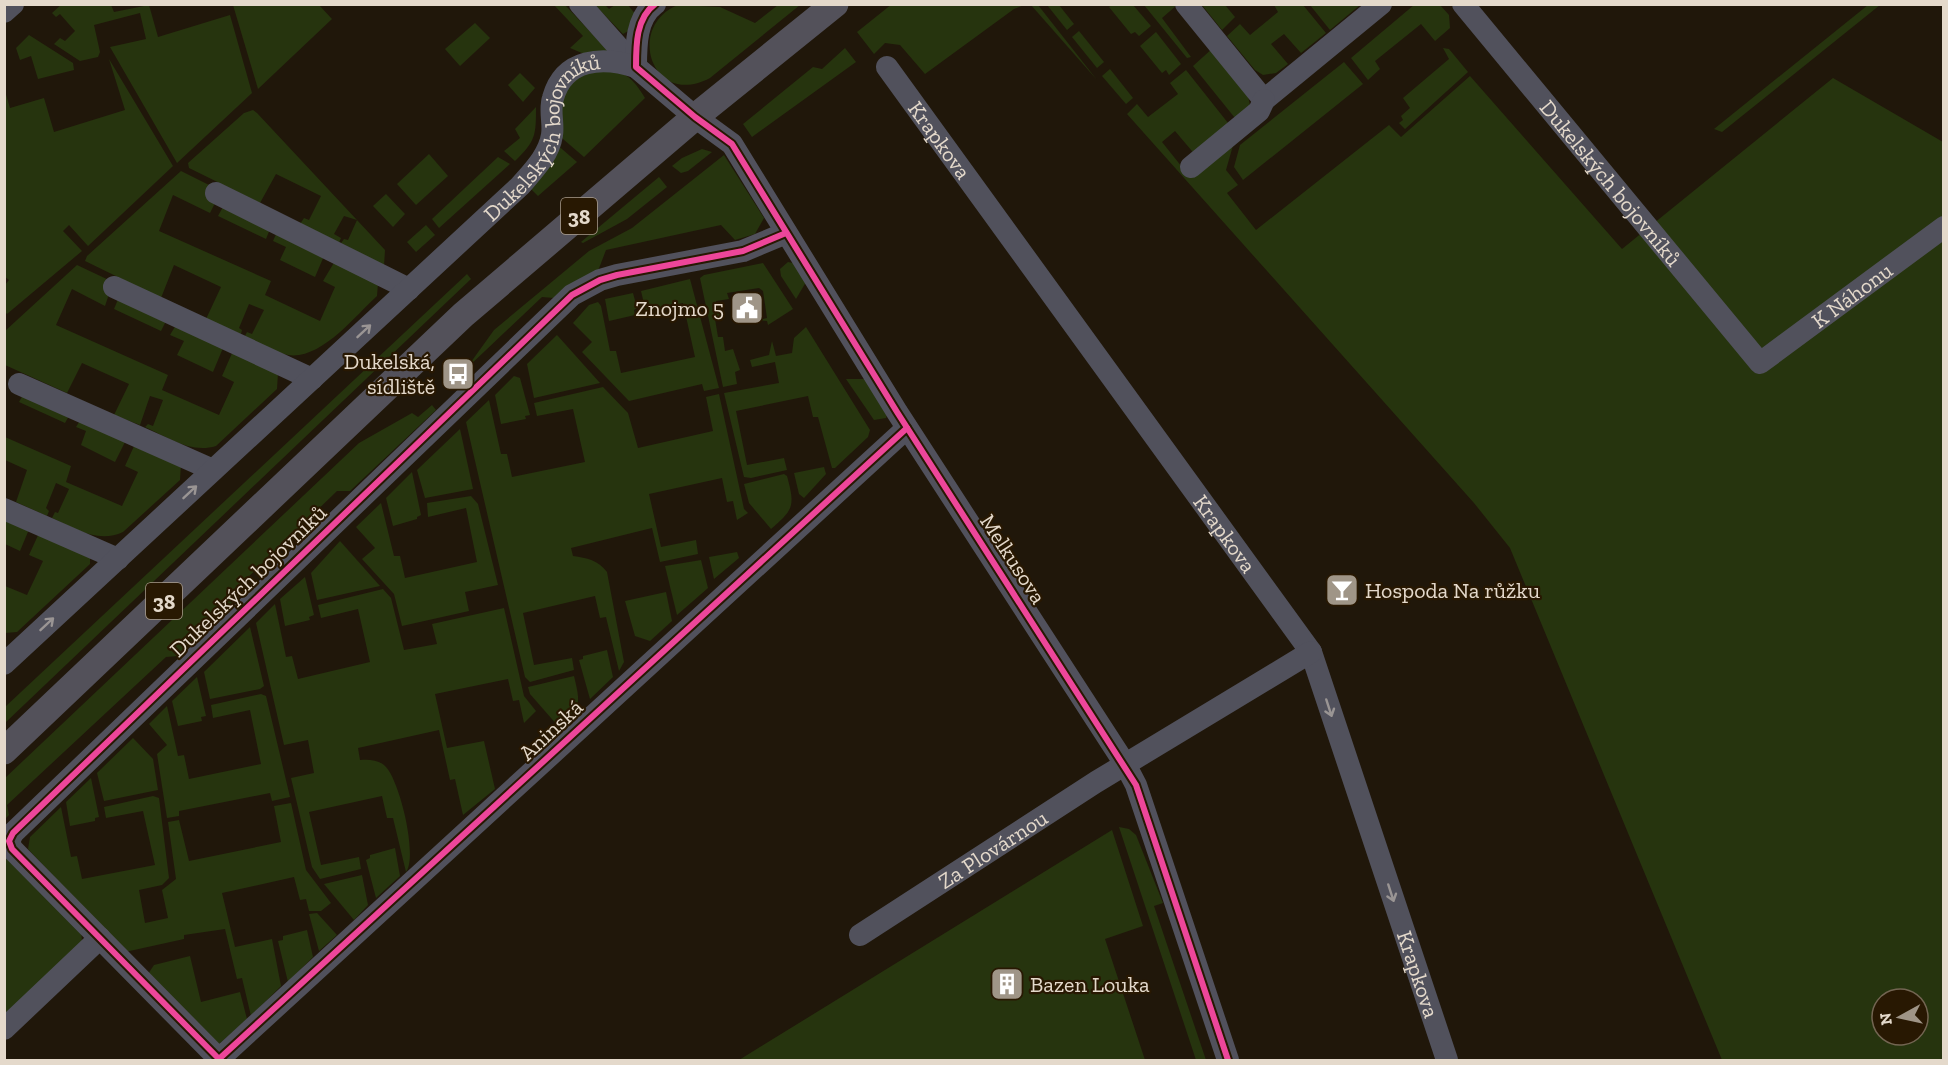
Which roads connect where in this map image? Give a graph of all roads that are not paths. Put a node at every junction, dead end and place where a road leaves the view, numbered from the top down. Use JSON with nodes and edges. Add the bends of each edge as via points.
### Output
{"nodes":[{"id":1,"x":13,"y":4,"type":"edge"},
{"id":2,"x":580,"y":4,"type":"edge"},
{"id":3,"x":655,"y":4,"type":"edge"},
{"id":4,"x":836,"y":4,"type":"edge"},
{"id":5,"x":1186,"y":4,"type":"edge"},
{"id":6,"x":1381,"y":4,"type":"edge"},
{"id":7,"x":1463,"y":4,"type":"edge"},
{"id":8,"x":4,"y":12,"type":"edge"},
{"id":9,"x":636,"y":67,"type":"junction"},
{"id":10,"x":887,"y":67,"type":"dead end"},
{"id":11,"x":1264,"y":100,"type":"junction"},
{"id":12,"x":695,"y":117,"type":"junction"},
{"id":13,"x":1191,"y":167,"type":"dead end"},
{"id":14,"x":216,"y":193,"type":"dead end"},
{"id":15,"x":1944,"y":227,"type":"edge"},
{"id":16,"x":786,"y":232,"type":"junction"},
{"id":17,"x":114,"y":287,"type":"dead end"},
{"id":18,"x":409,"y":289,"type":"junction"},
{"id":19,"x":1760,"y":363,"type":"joint"},
{"id":20,"x":312,"y":379,"type":"junction"},
{"id":21,"x":19,"y":384,"type":"dead end"},
{"id":22,"x":907,"y":428,"type":"junction"},
{"id":23,"x":213,"y":470,"type":"junction"},
{"id":24,"x":4,"y":509,"type":"edge"},
{"id":25,"x":118,"y":559,"type":"junction"},
{"id":26,"x":1311,"y":652,"type":"junction"},
{"id":27,"x":8,"y":657,"type":"edge"},
{"id":28,"x":4,"y":751,"type":"edge"},
{"id":29,"x":1125,"y":764,"type":"junction"},
{"id":30,"x":860,"y":935,"type":"dead end"},
{"id":31,"x":100,"y":938,"type":"junction"},
{"id":32,"x":4,"y":1029,"type":"edge"},
{"id":33,"x":219,"y":1059,"type":"edge"},
{"id":34,"x":1228,"y":1060,"type":"edge"},
{"id":35,"x":1447,"y":1060,"type":"edge"}],
"edges":[{"from":1,"to":8,"type":"street"},
{"from":2,"to":9,"type":"street","name":"Melkusova"},
{"from":3,"to":9,"type":"street","name":"Dukelských bojovníků","via":[[646,11],[640,28]]},
{"from":4,"to":12,"type":"main road","name":"Dukelských bojovníků","number":"38"},
{"from":5,"to":11,"type":"street"},
{"from":6,"to":11,"type":"street"},
{"from":7,"to":19,"type":"street","name":"Dukelských bojovníků"},
{"from":9,"to":12,"type":"street","name":"Melkusova"},
{"from":9,"to":18,"type":"street","name":"Dukelských bojovníků","via":[[605,60],[589,61],[567,73],[552,99],[552,135],[540,163]]},
{"from":10,"to":26,"type":"street","name":"Krapkova"},
{"from":11,"to":13,"type":"street","via":[[1259,111]]},
{"from":12,"to":16,"type":"street","name":"Melkusova","via":[[732,144]]},
{"from":12,"to":28,"type":"main road","name":"Dukelských bojovníků","number":"38","via":[[463,315]]},
{"from":14,"to":18,"type":"street"},
{"from":15,"to":19,"type":"street","name":"K Náhonu"},
{"from":16,"to":22,"type":"street","name":"Melkusova"},
{"from":16,"to":31,"type":"street","name":"Dukelských bojovníků","via":[[744,251],[600,280],[572,295],[13,833],[9,841],[12,849]]},
{"from":17,"to":20,"type":"street"},
{"from":20,"to":18,"type":"street","name":"Dukelských bojovníků","one_way":true},
{"from":20,"to":23,"type":"street","name":"Dukelských bojovníků"},
{"from":21,"to":23,"type":"street"},
{"from":22,"to":29,"type":"street","name":"Melkusova"},
{"from":22,"to":33,"type":"street","name":"Aninská"},
{"from":25,"to":23,"type":"street","name":"Dukelských bojovníků","one_way":true},
{"from":24,"to":25,"type":"street"},
{"from":27,"to":25,"type":"street","name":"Dukelských bojovníků","one_way":true},
{"from":26,"to":29,"type":"street","name":"Za Plovárnou"},
{"from":26,"to":35,"type":"street","name":"Krapkova","one_way":true},
{"from":29,"to":30,"type":"street","name":"Za Plovárnou"},
{"from":29,"to":34,"type":"street","name":"Melkusova","via":[[1136,785]]},
{"from":31,"to":32,"type":"street"},
{"from":31,"to":33,"type":"street","name":"Dukelských bojovníků"}]}
